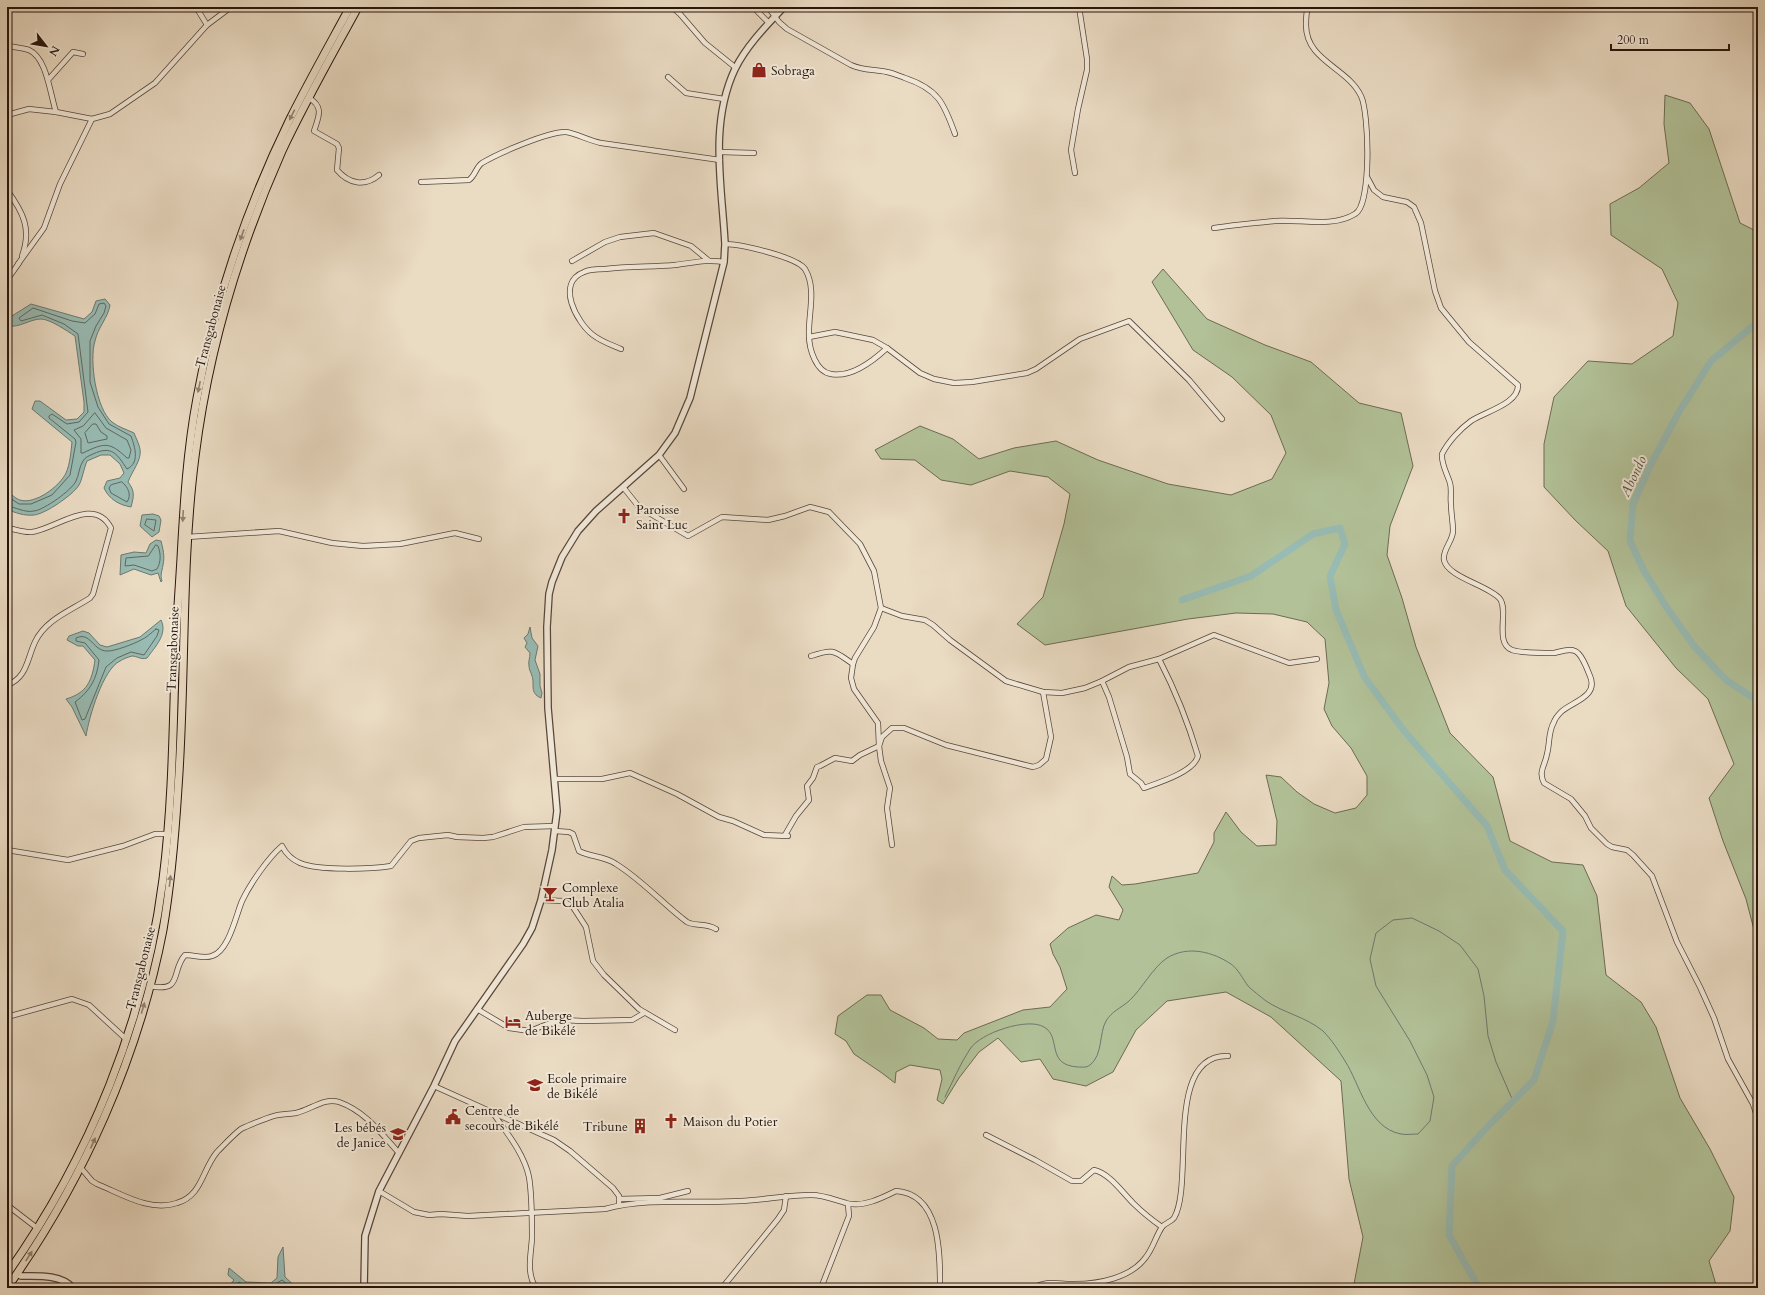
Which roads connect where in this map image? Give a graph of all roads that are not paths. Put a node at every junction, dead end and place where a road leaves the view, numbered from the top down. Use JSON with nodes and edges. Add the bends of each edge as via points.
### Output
{"nodes":[{"id":1,"x":196,"y":7,"type":"edge"},
{"id":2,"x":231,"y":7,"type":"edge"},
{"id":3,"x":350,"y":7,"type":"edge"},
{"id":4,"x":358,"y":7,"type":"edge"},
{"id":5,"x":672,"y":7,"type":"edge"},
{"id":6,"x":752,"y":7,"type":"edge"},
{"id":7,"x":768,"y":7,"type":"edge"},
{"id":8,"x":784,"y":7,"type":"edge"},
{"id":9,"x":1079,"y":7,"type":"edge"},
{"id":10,"x":1308,"y":7,"type":"edge"},
{"id":11,"x":775,"y":16,"type":"junction"},
{"id":12,"x":769,"y":22,"type":"junction"},
{"id":13,"x":207,"y":25,"type":"junction"},
{"id":14,"x":7,"y":46,"type":"edge"},
{"id":15,"x":83,"y":54,"type":"dead end"},
{"id":16,"x":736,"y":68,"type":"junction"},
{"id":17,"x":668,"y":77,"type":"dead end"},
{"id":18,"x":48,"y":80,"type":"junction"},
{"id":19,"x":309,"y":98,"type":"junction"},
{"id":20,"x":724,"y":99,"type":"junction"},
{"id":21,"x":56,"y":112,"type":"junction"},
{"id":22,"x":7,"y":115,"type":"edge"},
{"id":23,"x":92,"y":119,"type":"junction"},
{"id":24,"x":956,"y":134,"type":"dead end"},
{"id":25,"x":720,"y":152,"type":"junction"},
{"id":26,"x":754,"y":153,"type":"dead end"},
{"id":27,"x":720,"y":160,"type":"junction"},
{"id":28,"x":1074,"y":173,"type":"dead end"},
{"id":29,"x":379,"y":175,"type":"dead end"},
{"id":30,"x":1367,"y":177,"type":"junction"},
{"id":31,"x":422,"y":182,"type":"dead end"},
{"id":32,"x":7,"y":190,"type":"edge"},
{"id":33,"x":1214,"y":228,"type":"dead end"},
{"id":34,"x":725,"y":244,"type":"junction"},
{"id":35,"x":708,"y":260,"type":"junction"},
{"id":36,"x":572,"y":261,"type":"dead end"},
{"id":37,"x":724,"y":262,"type":"junction"},
{"id":38,"x":18,"y":264,"type":"junction"},
{"id":39,"x":7,"y":280,"type":"edge"},
{"id":40,"x":809,"y":336,"type":"junction"},
{"id":41,"x":887,"y":348,"type":"junction"},
{"id":42,"x":621,"y":349,"type":"dead end"},
{"id":43,"x":1222,"y":419,"type":"dead end"},
{"id":44,"x":659,"y":454,"type":"junction"},
{"id":45,"x":623,"y":487,"type":"junction"},
{"id":46,"x":684,"y":488,"type":"dead end"},
{"id":47,"x":7,"y":528,"type":"edge"},
{"id":48,"x":186,"y":537,"type":"junction"},
{"id":49,"x":479,"y":539,"type":"dead end"},
{"id":50,"x":881,"y":608,"type":"junction"},
{"id":51,"x":812,"y":656,"type":"dead end"},
{"id":52,"x":1159,"y":659,"type":"junction"},
{"id":53,"x":1317,"y":659,"type":"dead end"},
{"id":54,"x":853,"y":664,"type":"junction"},
{"id":55,"x":1102,"y":681,"type":"junction"},
{"id":56,"x":7,"y":685,"type":"edge"},
{"id":57,"x":1044,"y":692,"type":"junction"},
{"id":58,"x":879,"y":746,"type":"junction"},
{"id":59,"x":554,"y":779,"type":"junction"},
{"id":60,"x":555,"y":829,"type":"junction"},
{"id":61,"x":166,"y":834,"type":"junction"},
{"id":62,"x":892,"y":845,"type":"dead end"},
{"id":63,"x":7,"y":850,"type":"edge"},
{"id":64,"x":541,"y":900,"type":"junction"},
{"id":65,"x":716,"y":929,"type":"dead end"},
{"id":66,"x":149,"y":986,"type":"junction"},
{"id":67,"x":477,"y":1009,"type":"junction"},
{"id":68,"x":644,"y":1012,"type":"junction"},
{"id":69,"x":7,"y":1017,"type":"edge"},
{"id":70,"x":675,"y":1030,"type":"dead end"},
{"id":71,"x":127,"y":1040,"type":"junction"},
{"id":72,"x":1228,"y":1056,"type":"dead end"},
{"id":73,"x":434,"y":1086,"type":"junction"},
{"id":74,"x":492,"y":1112,"type":"junction"},
{"id":75,"x":1758,"y":1119,"type":"edge"},
{"id":76,"x":986,"y":1136,"type":"dead end"},
{"id":77,"x":399,"y":1153,"type":"junction"},
{"id":78,"x":81,"y":1168,"type":"junction"},
{"id":79,"x":379,"y":1191,"type":"junction"},
{"id":80,"x":688,"y":1192,"type":"dead end"},
{"id":81,"x":786,"y":1196,"type":"junction"},
{"id":82,"x":619,"y":1199,"type":"junction"},
{"id":83,"x":848,"y":1204,"type":"junction"},
{"id":84,"x":7,"y":1205,"type":"edge"},
{"id":85,"x":619,"y":1205,"type":"junction"},
{"id":86,"x":531,"y":1213,"type":"junction"},
{"id":87,"x":1162,"y":1227,"type":"junction"},
{"id":88,"x":37,"y":1228,"type":"junction"},
{"id":89,"x":9,"y":1271,"type":"edge"},
{"id":90,"x":18,"y":1274,"type":"junction"},
{"id":91,"x":7,"y":1288,"type":"edge"},
{"id":92,"x":73,"y":1288,"type":"edge"},
{"id":93,"x":364,"y":1288,"type":"edge"},
{"id":94,"x":536,"y":1288,"type":"edge"},
{"id":95,"x":722,"y":1288,"type":"edge"},
{"id":96,"x":821,"y":1288,"type":"edge"},
{"id":97,"x":940,"y":1288,"type":"edge"},
{"id":98,"x":1034,"y":1288,"type":"edge"}],
"edges":[{"from":1,"to":13,"type":"street"},
{"from":2,"to":13,"type":"street"},
{"from":3,"to":48,"type":"highway","name":"Transgabonaise","one_way":true,"via":[[282,136],[250,211],[227,281],[206,352],[196,399],[188,456]]},
{"from":4,"to":19,"type":"highway","name":"Transgabonaise"},
{"from":5,"to":16,"type":"street","via":[[705,42]]},
{"from":6,"to":12,"type":"street"},
{"from":7,"to":11,"type":"street"},
{"from":8,"to":11,"type":"street"},
{"from":9,"to":28,"type":"street","via":[[1087,70],[1071,150]]},
{"from":10,"to":30,"type":"street","via":[[1306,37],[1309,44],[1355,87],[1365,105]]},
{"from":11,"to":12,"type":"street"},
{"from":11,"to":24,"type":"street","via":[[787,29],[851,65],[862,70],[888,72],[929,88],[940,101]]},
{"from":12,"to":16,"type":"street"},
{"from":13,"to":23,"type":"street","via":[[155,83],[110,114]]},
{"from":14,"to":18,"type":"street","via":[[30,51],[39,59]]},
{"from":15,"to":18,"type":"street","via":[[73,52]]},
{"from":16,"to":20,"type":"street"},
{"from":17,"to":20,"type":"street","via":[[686,93]]},
{"from":18,"to":21,"type":"street"},
{"from":19,"to":29,"type":"street","via":[[319,107],[314,130],[337,144],[339,148],[336,170],[357,183],[372,181]]},
{"from":19,"to":48,"type":"highway","name":"Transgabonaise","via":[[284,147],[255,217],[223,319],[209,374],[195,457]]},
{"from":20,"to":25,"type":"street","via":[[720,118]]},
{"from":21,"to":22,"type":"street","via":[[29,109]]},
{"from":21,"to":23,"type":"street"},
{"from":23,"to":38,"type":"street","via":[[60,184],[44,228]]},
{"from":25,"to":26,"type":"street"},
{"from":25,"to":27,"type":"street"},
{"from":27,"to":31,"type":"street","via":[[601,143],[561,132],[503,153],[481,164],[469,180]]},
{"from":27,"to":34,"type":"street"},
{"from":30,"to":33,"type":"street","via":[[1358,212],[1339,220],[1275,221]]},
{"from":30,"to":75,"type":"street","via":[[1374,190],[1383,197],[1407,202],[1414,207],[1423,231],[1441,308],[1469,342],[1518,384],[1514,396],[1471,422],[1456,435],[1442,454],[1451,484],[1453,533],[1444,556],[1445,562],[1458,575],[1501,600],[1503,636],[1510,649],[1547,653],[1574,650],[1578,653],[1591,678],[1591,687],[1581,700],[1561,711],[1554,721],[1549,736],[1548,754],[1542,768],[1542,778],[1544,783],[1571,799],[1591,828],[1607,844],[1633,854],[1652,876],[1676,942],[1700,987],[1728,1059],[1753,1104]]},
{"from":32,"to":38,"type":"street","via":[[26,225],[26,240]]},
{"from":34,"to":37,"type":"street"},
{"from":34,"to":40,"type":"street","via":[[790,258],[802,266],[811,287]]},
{"from":35,"to":36,"type":"street","via":[[691,246],[654,234],[620,237],[605,242]]},
{"from":35,"to":37,"type":"street"},
{"from":35,"to":42,"type":"street","via":[[675,265],[606,268],[578,274],[569,293],[571,305],[592,335]]},
{"from":37,"to":44,"type":"street","via":[[690,398],[675,433]]},
{"from":38,"to":39,"type":"street"},
{"from":40,"to":41,"type":"street","via":[[835,332],[873,340]]},
{"from":40,"to":41,"type":"street","via":[[816,362],[827,374],[844,374],[873,361]]},
{"from":41,"to":43,"type":"street","via":[[920,373],[934,379],[954,383],[972,382],[1036,369],[1080,339],[1129,321],[1189,380]]},
{"from":44,"to":45,"type":"street"},
{"from":44,"to":46,"type":"street"},
{"from":45,"to":50,"type":"street","via":[[639,507],[688,536],[722,517],[768,520],[810,507],[829,512],[860,544],[874,571]]},
{"from":45,"to":59,"type":"street","via":[[578,531],[562,557],[549,594],[548,708]]},
{"from":47,"to":56,"type":"street","via":[[31,532],[54,526],[81,514],[95,514],[111,528],[93,594],[46,625],[35,643],[24,672],[18,680]]},
{"from":48,"to":49,"type":"street","via":[[279,531],[332,543],[363,546],[400,544],[455,533]]},
{"from":48,"to":61,"type":"highway","name":"Transgabonaise","via":[[175,659],[172,760]]},
{"from":66,"to":48,"type":"highway","name":"Transgabonaise","one_way":true,"via":[[163,928],[179,787]]},
{"from":50,"to":54,"type":"street","via":[[874,627]]},
{"from":50,"to":57,"type":"street","via":[[902,616],[925,620],[1006,681]]},
{"from":51,"to":54,"type":"street","via":[[833,651]]},
{"from":52,"to":53,"type":"street","via":[[1214,635],[1289,663]]},
{"from":52,"to":55,"type":"street","via":[[1129,667]]},
{"from":52,"to":55,"type":"street","via":[[1170,679],[1198,756],[1185,770],[1157,783],[1144,788],[1130,774],[1109,697]]},
{"from":54,"to":58,"type":"street","via":[[851,678],[854,689],[878,723]]},
{"from":55,"to":57,"type":"street","via":[[1062,693]]},
{"from":57,"to":58,"type":"street","via":[[1051,737],[1046,759],[1033,767],[946,745],[904,728],[888,730]]},
{"from":58,"to":59,"type":"street","via":[[852,761],[835,758],[817,767],[807,786],[809,800],[796,816],[787,836],[766,836],[719,817],[678,794],[630,773],[602,779]]},
{"from":58,"to":62,"type":"street","via":[[890,788],[887,808]]},
{"from":59,"to":60,"type":"street"},
{"from":60,"to":64,"type":"street"},
{"from":60,"to":65,"type":"street","via":[[573,834],[579,851],[584,854],[594,855],[616,864],[690,924],[709,924]]},
{"from":60,"to":66,"type":"street","via":[[524,827],[483,838],[448,835],[419,838],[411,841],[391,866],[376,868],[309,866],[292,858],[282,846],[271,856],[243,900],[225,946],[219,953],[212,957],[185,955],[171,985],[161,988]]},
{"from":61,"to":63,"type":"street","via":[[155,834],[123,846],[68,860]]},
{"from":61,"to":71,"type":"highway","name":"Transgabonaise","via":[[162,879],[152,935],[142,986]]},
{"from":64,"to":67,"type":"street","via":[[529,934]]},
{"from":64,"to":68,"type":"street","via":[[563,900],[573,907],[586,927],[594,962],[598,968]]},
{"from":78,"to":66,"type":"highway","name":"Transgabonaise","one_way":true,"via":[[118,1084]]},
{"from":67,"to":68,"type":"street","via":[[509,1028],[530,1031],[550,1022],[562,1020],[632,1020]]},
{"from":67,"to":73,"type":"street","via":[[456,1041]]},
{"from":68,"to":70,"type":"street"},
{"from":69,"to":71,"type":"street","via":[[72,998],[89,1005]]},
{"from":71,"to":88,"type":"highway","name":"Transgabonaise","via":[[92,1126]]},
{"from":72,"to":87,"type":"street","via":[[1222,1056],[1202,1066],[1191,1083],[1183,1136],[1180,1200],[1173,1219]]},
{"from":73,"to":74,"type":"street"},
{"from":73,"to":77,"type":"street"},
{"from":74,"to":82,"type":"street","via":[[560,1144],[617,1192]]},
{"from":74,"to":86,"type":"street","via":[[524,1163],[529,1177]]},
{"from":76,"to":87,"type":"street","via":[[1072,1181],[1081,1181],[1094,1170],[1098,1172]]},
{"from":77,"to":78,"type":"street","via":[[365,1116],[348,1105],[326,1101],[297,1112],[276,1115],[242,1129],[218,1151],[197,1190],[188,1199],[178,1203],[162,1207],[148,1205],[94,1183]]},
{"from":77,"to":79,"type":"street"},
{"from":90,"to":78,"type":"highway","name":"Transgabonaise","one_way":true},
{"from":79,"to":86,"type":"street","via":[[414,1212],[429,1215]]},
{"from":79,"to":93,"type":"street","via":[[365,1236]]},
{"from":80,"to":82,"type":"street","via":[[660,1198]]},
{"from":81,"to":83,"type":"street","via":[[821,1196]]},
{"from":81,"to":85,"type":"street","via":[[741,1201]]},
{"from":81,"to":95,"type":"street","via":[[784,1210],[778,1219]]},
{"from":82,"to":85,"type":"street"},
{"from":83,"to":96,"type":"street","via":[[849,1216]]},
{"from":83,"to":97,"type":"street","via":[[864,1203],[896,1191],[921,1200],[933,1222]]},
{"from":84,"to":88,"type":"street"},
{"from":85,"to":86,"type":"street","via":[[605,1209]]},
{"from":86,"to":94,"type":"street","via":[[532,1247],[529,1271]]},
{"from":87,"to":98,"type":"street","via":[[1145,1258],[1122,1275],[1088,1283],[1043,1283]]},
{"from":88,"to":89,"type":"highway","name":"Transgabonaise"},
{"from":89,"to":90,"type":"street"},
{"from":90,"to":91,"type":"highway","name":"Transgabonaise"},
{"from":90,"to":92,"type":"street","via":[[58,1279]]}]}
